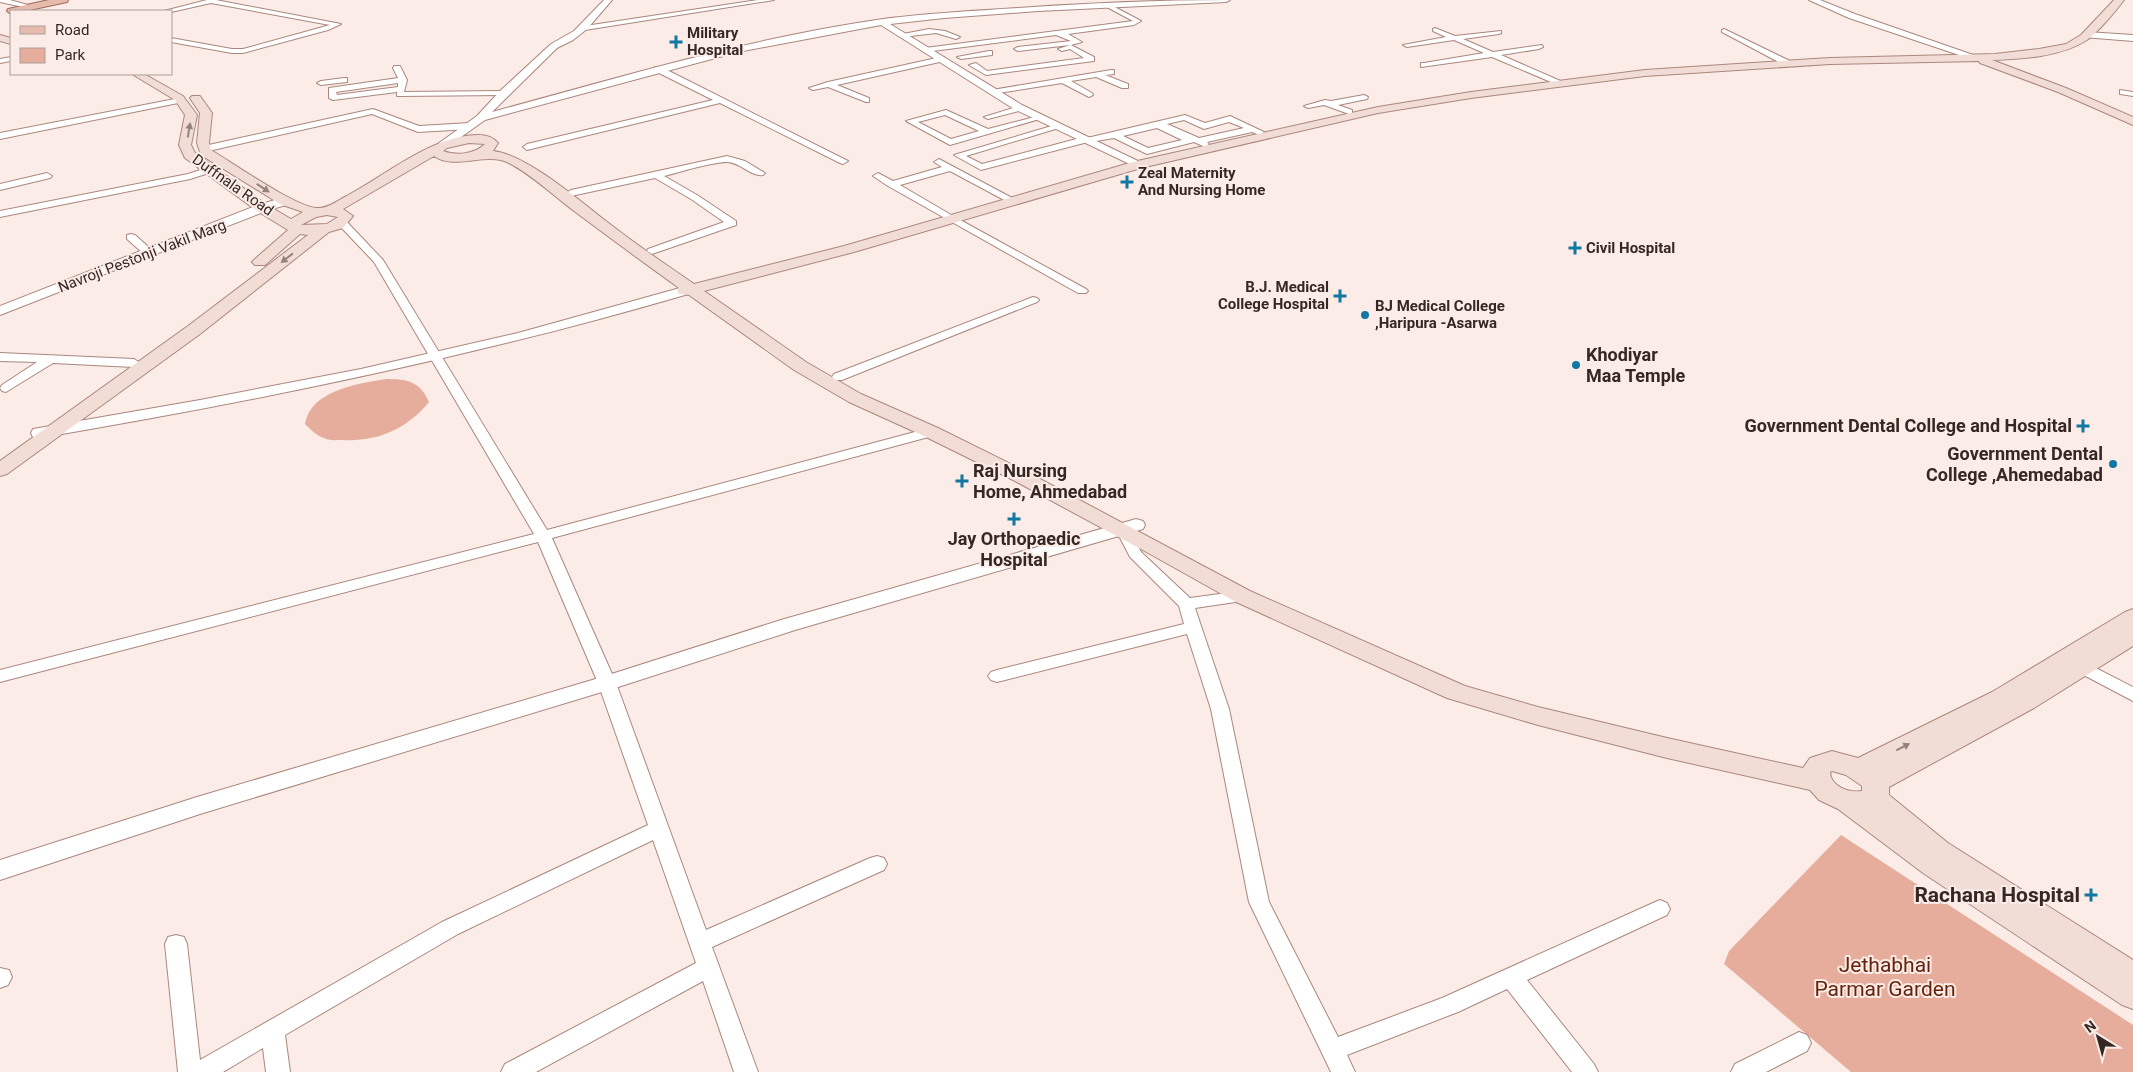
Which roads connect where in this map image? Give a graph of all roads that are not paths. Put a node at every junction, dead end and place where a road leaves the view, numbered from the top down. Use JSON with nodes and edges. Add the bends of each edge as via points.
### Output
{"nodes":[{"id":1,"x":2,"y":0,"type":"edge"},
{"id":2,"x":63,"y":0,"type":"edge"},
{"id":3,"x":70,"y":0,"type":"edge"},
{"id":4,"x":608,"y":0,"type":"edge"},
{"id":5,"x":771,"y":0,"type":"edge"},
{"id":6,"x":1226,"y":0,"type":"edge"},
{"id":7,"x":1813,"y":0,"type":"edge"},
{"id":8,"x":2119,"y":0,"type":"edge"},
{"id":9,"x":1107,"y":5,"type":"junction"},
{"id":10,"x":30,"y":10,"type":"edge"},
{"id":11,"x":172,"y":10,"type":"edge"},
{"id":12,"x":203,"y":10,"type":"dead end"},
{"id":13,"x":172,"y":18,"type":"edge"},
{"id":14,"x":882,"y":22,"type":"junction"},
{"id":15,"x":585,"y":28,"type":"junction"},
{"id":16,"x":1436,"y":30,"type":"dead end"},
{"id":17,"x":1724,"y":31,"type":"dead end"},
{"id":18,"x":1499,"y":32,"type":"dead end"},
{"id":19,"x":2088,"y":34,"type":"junction"},
{"id":20,"x":902,"y":35,"type":"junction"},
{"id":21,"x":956,"y":37,"type":"dead end"},
{"id":22,"x":2133,"y":37,"type":"edge"},
{"id":23,"x":1034,"y":38,"type":"junction"},
{"id":24,"x":1455,"y":38,"type":"junction"},
{"id":25,"x":172,"y":40,"type":"edge"},
{"id":26,"x":1007,"y":41,"type":"junction"},
{"id":27,"x":564,"y":43,"type":"junction"},
{"id":28,"x":978,"y":45,"type":"junction"},
{"id":29,"x":1407,"y":45,"type":"dead end"},
{"id":30,"x":1048,"y":46,"type":"junction"},
{"id":31,"x":958,"y":47,"type":"dead end"},
{"id":32,"x":1539,"y":47,"type":"dead end"},
{"id":33,"x":925,"y":50,"type":"junction"},
{"id":34,"x":1018,"y":50,"type":"junction"},
{"id":35,"x":1495,"y":54,"type":"junction"},
{"id":36,"x":961,"y":57,"type":"dead end"},
{"id":37,"x":1031,"y":57,"type":"dead end"},
{"id":38,"x":1974,"y":57,"type":"junction"},
{"id":39,"x":941,"y":59,"type":"junction"},
{"id":40,"x":994,"y":59,"type":"junction"},
{"id":41,"x":1063,"y":63,"type":"junction"},
{"id":42,"x":1787,"y":63,"type":"junction"},
{"id":43,"x":973,"y":65,"type":"junction"},
{"id":44,"x":1424,"y":65,"type":"dead end"},
{"id":45,"x":954,"y":68,"type":"junction"},
{"id":46,"x":658,"y":69,"type":"junction"},
{"id":47,"x":1013,"y":70,"type":"junction"},
{"id":48,"x":1111,"y":72,"type":"dead end"},
{"id":49,"x":400,"y":74,"type":"junction"},
{"id":50,"x":1098,"y":74,"type":"junction"},
{"id":51,"x":139,"y":75,"type":"edge"},
{"id":52,"x":161,"y":75,"type":"edge"},
{"id":53,"x":1063,"y":80,"type":"junction"},
{"id":54,"x":1558,"y":82,"type":"junction"},
{"id":55,"x":321,"y":83,"type":"dead end"},
{"id":56,"x":828,"y":84,"type":"junction"},
{"id":57,"x":1125,"y":86,"type":"dead end"},
{"id":58,"x":400,"y":88,"type":"junction"},
{"id":59,"x":813,"y":88,"type":"dead end"},
{"id":60,"x":992,"y":92,"type":"junction"},
{"id":61,"x":2123,"y":92,"type":"dead end"},
{"id":62,"x":504,"y":93,"type":"junction"},
{"id":63,"x":2133,"y":94,"type":"edge"},
{"id":64,"x":1089,"y":95,"type":"dead end"},
{"id":65,"x":1336,"y":96,"type":"dead end"},
{"id":66,"x":1364,"y":97,"type":"dead end"},
{"id":67,"x":180,"y":100,"type":"junction"},
{"id":68,"x":718,"y":100,"type":"junction"},
{"id":69,"x":866,"y":100,"type":"dead end"},
{"id":70,"x":933,"y":106,"type":"dead end"},
{"id":71,"x":1308,"y":106,"type":"dead end"},
{"id":72,"x":1348,"y":106,"type":"junction"},
{"id":73,"x":1020,"y":108,"type":"junction"},
{"id":74,"x":946,"y":112,"type":"junction"},
{"id":75,"x":503,"y":114,"type":"junction"},
{"id":76,"x":988,"y":117,"type":"dead end"},
{"id":77,"x":482,"y":118,"type":"junction"},
{"id":78,"x":1039,"y":118,"type":"junction"},
{"id":79,"x":2133,"y":122,"type":"edge"},
{"id":80,"x":470,"y":126,"type":"junction"},
{"id":81,"x":45,"y":127,"type":"junction"},
{"id":82,"x":1053,"y":129,"type":"junction"},
{"id":83,"x":1256,"y":130,"type":"junction"},
{"id":84,"x":987,"y":132,"type":"junction"},
{"id":85,"x":1114,"y":135,"type":"junction"},
{"id":86,"x":0,"y":136,"type":"edge"},
{"id":87,"x":57,"y":136,"type":"dead end"},
{"id":88,"x":1016,"y":139,"type":"junction"},
{"id":89,"x":1082,"y":141,"type":"junction"},
{"id":90,"x":1202,"y":143,"type":"junction"},
{"id":91,"x":996,"y":144,"type":"junction"},
{"id":92,"x":482,"y":146,"type":"junction"},
{"id":93,"x":441,"y":147,"type":"junction"},
{"id":94,"x":527,"y":148,"type":"dead end"},
{"id":95,"x":204,"y":149,"type":"junction"},
{"id":96,"x":1041,"y":151,"type":"junction"},
{"id":97,"x":1021,"y":156,"type":"junction"},
{"id":98,"x":453,"y":157,"type":"junction"},
{"id":99,"x":843,"y":161,"type":"dead end"},
{"id":100,"x":939,"y":162,"type":"dead end"},
{"id":101,"x":1135,"y":164,"type":"junction"},
{"id":102,"x":914,"y":165,"type":"dead end"},
{"id":103,"x":950,"y":168,"type":"junction"},
{"id":104,"x":209,"y":170,"type":"junction"},
{"id":105,"x":760,"y":173,"type":"dead end"},
{"id":106,"x":931,"y":173,"type":"junction"},
{"id":107,"x":656,"y":175,"type":"junction"},
{"id":108,"x":47,"y":176,"type":"dead end"},
{"id":109,"x":878,"y":176,"type":"dead end"},
{"id":110,"x":891,"y":184,"type":"junction"},
{"id":111,"x":0,"y":187,"type":"edge"},
{"id":112,"x":571,"y":193,"type":"junction"},
{"id":113,"x":1009,"y":199,"type":"junction"},
{"id":114,"x":285,"y":201,"type":"junction"},
{"id":115,"x":262,"y":208,"type":"junction"},
{"id":116,"x":323,"y":212,"type":"junction"},
{"id":117,"x":0,"y":214,"type":"edge"},
{"id":118,"x":951,"y":218,"type":"junction"},
{"id":119,"x":338,"y":222,"type":"junction"},
{"id":120,"x":296,"y":228,"type":"junction"},
{"id":121,"x":131,"y":237,"type":"dead end"},
{"id":122,"x":652,"y":251,"type":"junction"},
{"id":123,"x":150,"y":253,"type":"junction"},
{"id":124,"x":693,"y":288,"type":"junction"},
{"id":125,"x":1082,"y":291,"type":"dead end"},
{"id":126,"x":1033,"y":300,"type":"dead end"},
{"id":127,"x":0,"y":311,"type":"edge"},
{"id":128,"x":435,"y":357,"type":"junction"},
{"id":129,"x":1,"y":358,"type":"edge"},
{"id":130,"x":49,"y":360,"type":"junction"},
{"id":131,"x":134,"y":363,"type":"junction"},
{"id":132,"x":838,"y":377,"type":"junction"},
{"id":133,"x":6,"y":388,"type":"dead end"},
{"id":134,"x":47,"y":432,"type":"junction"},
{"id":135,"x":931,"y":432,"type":"junction"},
{"id":136,"x":0,"y":461,"type":"edge"},
{"id":137,"x":0,"y":470,"type":"edge"},
{"id":138,"x":1129,"y":528,"type":"junction"},
{"id":139,"x":543,"y":536,"type":"junction"},
{"id":140,"x":1242,"y":596,"type":"junction"},
{"id":141,"x":1186,"y":604,"type":"junction"},
{"id":142,"x":2133,"y":617,"type":"edge"},
{"id":143,"x":1193,"y":627,"type":"junction"},
{"id":144,"x":2133,"y":635,"type":"edge"},
{"id":145,"x":2082,"y":667,"type":"junction"},
{"id":146,"x":0,"y":676,"type":"edge"},
{"id":147,"x":997,"y":676,"type":"dead end"},
{"id":148,"x":607,"y":683,"type":"junction"},
{"id":149,"x":2133,"y":695,"type":"edge"},
{"id":150,"x":1816,"y":775,"type":"junction"},
{"id":151,"x":1864,"y":788,"type":"junction"},
{"id":152,"x":659,"y":828,"type":"junction"},
{"id":153,"x":877,"y":864,"type":"dead end"},
{"id":154,"x":0,"y":870,"type":"edge"},
{"id":155,"x":1660,"y":909,"type":"dead end"},
{"id":156,"x":700,"y":943,"type":"junction"},
{"id":157,"x":176,"y":944,"type":"dead end"},
{"id":158,"x":709,"y":968,"type":"junction"},
{"id":159,"x":1511,"y":977,"type":"junction"},
{"id":160,"x":2133,"y":977,"type":"edge"},
{"id":161,"x":2133,"y":995,"type":"edge"},
{"id":162,"x":273,"y":1031,"type":"junction"},
{"id":163,"x":1800,"y":1043,"type":"dead end"},
{"id":164,"x":1332,"y":1050,"type":"junction"},
{"id":165,"x":539,"y":1066,"type":"edge"},
{"id":166,"x":190,"y":1072,"type":"edge"},
{"id":167,"x":202,"y":1072,"type":"edge"},
{"id":168,"x":278,"y":1072,"type":"edge"},
{"id":169,"x":513,"y":1072,"type":"edge"},
{"id":170,"x":746,"y":1072,"type":"edge"},
{"id":171,"x":1343,"y":1072,"type":"edge"},
{"id":172,"x":1586,"y":1072,"type":"edge"},
{"id":173,"x":1743,"y":1072,"type":"edge"}],
"edges":[{"from":1,"to":10,"type":"street"},
{"from":2,"to":10,"type":"main road"},
{"from":3,"to":10,"type":"main road"},
{"from":4,"to":15,"type":"street"},
{"from":5,"to":15,"type":"street"},
{"from":6,"to":9,"type":"street"},
{"from":7,"to":38,"type":"street"},
{"from":8,"to":19,"type":"main road"},
{"from":9,"to":14,"type":"street"},
{"from":9,"to":33,"type":"street","via":[[1138,21]]},
{"from":11,"to":25,"type":"street","via":[[211,2],[338,24],[242,51]]},
{"from":12,"to":13,"type":"street"},
{"from":14,"to":20,"type":"street"},
{"from":14,"to":46,"type":"street","via":[[737,49]]},
{"from":15,"to":27,"type":"street"},
{"from":16,"to":24,"type":"street"},
{"from":17,"to":42,"type":"street"},
{"from":18,"to":24,"type":"street"},
{"from":19,"to":22,"type":"street"},
{"from":19,"to":38,"type":"main road","via":[[2073,45],[2053,50]]},
{"from":20,"to":21,"type":"street","via":[[934,30]]},
{"from":20,"to":33,"type":"street"},
{"from":23,"to":26,"type":"street"},
{"from":23,"to":30,"type":"street"},
{"from":23,"to":30,"type":"street","via":[[1064,34],[1078,42]]},
{"from":24,"to":29,"type":"street"},
{"from":24,"to":35,"type":"street"},
{"from":26,"to":28,"type":"street"},
{"from":26,"to":34,"type":"street"},
{"from":27,"to":62,"type":"street","via":[[554,46]]},
{"from":27,"to":75,"type":"street","via":[[564,47],[503,104]]},
{"from":28,"to":31,"type":"street"},
{"from":28,"to":40,"type":"street"},
{"from":30,"to":34,"type":"street"},
{"from":32,"to":35,"type":"street"},
{"from":33,"to":39,"type":"street"},
{"from":34,"to":37,"type":"street"},
{"from":35,"to":44,"type":"street"},
{"from":35,"to":54,"type":"street"},
{"from":36,"to":40,"type":"street"},
{"from":38,"to":42,"type":"main road"},
{"from":38,"to":79,"type":"main road","via":[[2062,90]]},
{"from":39,"to":45,"type":"street"},
{"from":39,"to":56,"type":"street"},
{"from":40,"to":43,"type":"street"},
{"from":40,"to":47,"type":"street"},
{"from":41,"to":41,"type":"street","via":[[1091,59],[1071,47],[1045,51]]},
{"from":41,"to":47,"type":"street"},
{"from":42,"to":54,"type":"main road"},
{"from":43,"to":45,"type":"street"},
{"from":43,"to":47,"type":"street","via":[[986,73]]},
{"from":45,"to":60,"type":"street"},
{"from":46,"to":68,"type":"street"},
{"from":46,"to":75,"type":"street"},
{"from":48,"to":50,"type":"street"},
{"from":49,"to":55,"type":"street"},
{"from":49,"to":58,"type":"street"},
{"from":49,"to":58,"type":"street","via":[[332,90],[333,98]]},
{"from":50,"to":53,"type":"street"},
{"from":50,"to":57,"type":"street"},
{"from":51,"to":67,"type":"main road"},
{"from":52,"to":95,"type":"main road","via":[[181,84],[194,95],[206,113]]},
{"from":53,"to":60,"type":"street"},
{"from":53,"to":64,"type":"street"},
{"from":54,"to":72,"type":"main road"},
{"from":54,"to":101,"type":"main road","via":[[1378,110]]},
{"from":56,"to":59,"type":"street"},
{"from":56,"to":69,"type":"street"},
{"from":58,"to":62,"type":"street","via":[[400,94]]},
{"from":60,"to":73,"type":"street"},
{"from":61,"to":63,"type":"street"},
{"from":62,"to":77,"type":"street"},
{"from":65,"to":72,"type":"street"},
{"from":66,"to":72,"type":"street"},
{"from":67,"to":81,"type":"street","via":[[115,117]]},
{"from":104,"to":67,"type":"main road","name":"Duffnala Road","one_way":true,"via":[[189,155],[186,145],[191,115]]},
{"from":68,"to":94,"type":"street"},
{"from":68,"to":99,"type":"street"},
{"from":70,"to":74,"type":"street"},
{"from":71,"to":72,"type":"street","via":[[1325,102]]},
{"from":72,"to":83,"type":"main road"},
{"from":73,"to":76,"type":"street"},
{"from":73,"to":78,"type":"street"},
{"from":74,"to":84,"type":"street"},
{"from":74,"to":84,"type":"street","via":[[910,122],[950,142]]},
{"from":75,"to":77,"type":"street"},
{"from":75,"to":92,"type":"street"},
{"from":77,"to":80,"type":"street"},
{"from":78,"to":82,"type":"street"},
{"from":78,"to":84,"type":"street"},
{"from":80,"to":93,"type":"street"},
{"from":80,"to":95,"type":"street","via":[[418,129],[373,112]]},
{"from":81,"to":86,"type":"street"},
{"from":81,"to":87,"type":"street"},
{"from":82,"to":88,"type":"street"},
{"from":82,"to":89,"type":"street"},
{"from":83,"to":90,"type":"main road"},
{"from":83,"to":90,"type":"street","via":[[1230,119],[1204,126],[1185,117],[1160,124]]},
{"from":85,"to":85,"type":"street","via":[[1158,125],[1190,141],[1147,151]]},
{"from":85,"to":89,"type":"street"},
{"from":88,"to":91,"type":"street"},
{"from":88,"to":96,"type":"street"},
{"from":89,"to":96,"type":"street"},
{"from":89,"to":101,"type":"street"},
{"from":90,"to":101,"type":"main road"},
{"from":91,"to":97,"type":"street"},
{"from":91,"to":97,"type":"street","via":[[958,155],[981,167]]},
{"from":92,"to":93,"type":"main road","via":[[458,140]]},
{"from":92,"to":98,"type":"main road"},
{"from":92,"to":112,"type":"main road","via":[[517,153]]},
{"from":92,"to":124,"type":"main road","via":[[525,167]]},
{"from":93,"to":98,"type":"main road","via":[[437,152],[440,155]]},
{"from":93,"to":116,"type":"main road","via":[[365,192]]},
{"from":95,"to":114,"type":"main road","one_way":true},
{"from":96,"to":97,"type":"street"},
{"from":98,"to":119,"type":"main road","via":[[444,156],[424,164]]},
{"from":100,"to":103,"type":"street"},
{"from":101,"to":113,"type":"main road"},
{"from":101,"to":118,"type":"main road"},
{"from":102,"to":106,"type":"street"},
{"from":103,"to":106,"type":"street"},
{"from":103,"to":113,"type":"street"},
{"from":104,"to":115,"type":"main road","name":"Duffnala Road"},
{"from":104,"to":117,"type":"street"},
{"from":105,"to":107,"type":"street","via":[[727,159]]},
{"from":106,"to":110,"type":"street"},
{"from":107,"to":112,"type":"street"},
{"from":107,"to":122,"type":"street","via":[[732,223]]},
{"from":108,"to":111,"type":"street"},
{"from":109,"to":110,"type":"street"},
{"from":110,"to":118,"type":"street"},
{"from":112,"to":122,"type":"main road"},
{"from":113,"to":118,"type":"main road"},
{"from":114,"to":115,"type":"street","name":"Navroji Pestonji Vakil Marg"},
{"from":114,"to":116,"type":"main road"},
{"from":115,"to":120,"type":"main road","name":"Duffnala Road"},
{"from":115,"to":123,"type":"street","name":"Navroji Pestonji Vakil Marg"},
{"from":116,"to":119,"type":"main road","via":[[341,212]]},
{"from":116,"to":120,"type":"main road","via":[[302,218],[294,224]]},
{"from":118,"to":124,"type":"main road"},
{"from":118,"to":125,"type":"street"},
{"from":119,"to":120,"type":"main road","via":[[309,230]]},
{"from":119,"to":128,"type":"street","via":[[378,260]]},
{"from":119,"to":134,"type":"main road","one_way":true,"via":[[194,330]]},
{"from":120,"to":131,"type":"main road","via":[[180,330]]},
{"from":121,"to":123,"type":"street"},
{"from":122,"to":124,"type":"main road"},
{"from":123,"to":127,"type":"street","name":"Navroji Pestonji Vakil Marg"},
{"from":124,"to":128,"type":"street"},
{"from":124,"to":132,"type":"main road"},
{"from":124,"to":135,"type":"main road","via":[[744,328],[808,370],[855,398]]},
{"from":126,"to":132,"type":"street"},
{"from":128,"to":134,"type":"street","via":[[208,405]]},
{"from":128,"to":139,"type":"street"},
{"from":129,"to":130,"type":"street"},
{"from":130,"to":131,"type":"street"},
{"from":130,"to":133,"type":"street"},
{"from":131,"to":134,"type":"main road"},
{"from":132,"to":138,"type":"main road","via":[[863,392],[991,450]]},
{"from":134,"to":136,"type":"main road"},
{"from":134,"to":137,"type":"main road"},
{"from":135,"to":138,"type":"main road"},
{"from":135,"to":139,"type":"street"},
{"from":138,"to":140,"type":"main road"},
{"from":138,"to":141,"type":"street","via":[[1136,554]]},
{"from":138,"to":148,"type":"street","via":[[788,625]]},
{"from":138,"to":150,"type":"main road","via":[[1170,542],[1251,590],[1464,682],[1592,719]]},
{"from":139,"to":146,"type":"street"},
{"from":139,"to":148,"type":"street"},
{"from":140,"to":141,"type":"street"},
{"from":140,"to":150,"type":"main road","via":[[1456,692],[1667,748]]},
{"from":141,"to":143,"type":"street"},
{"from":151,"to":142,"type":"main road","one_way":true},
{"from":143,"to":147,"type":"street"},
{"from":143,"to":164,"type":"street","via":[[1220,708],[1259,902]]},
{"from":144,"to":145,"type":"main road"},
{"from":145,"to":149,"type":"street"},
{"from":145,"to":151,"type":"main road","via":[[2025,702]]},
{"from":148,"to":152,"type":"street"},
{"from":148,"to":154,"type":"street","via":[[197,806]]},
{"from":150,"to":151,"type":"main road","via":[[1829,793]]},
{"from":150,"to":151,"type":"main road","via":[[1819,765],[1832,761],[1850,765]]},
{"from":151,"to":160,"type":"main road","via":[[1938,851]]},
{"from":151,"to":161,"type":"main road","via":[[1933,865]]},
{"from":152,"to":156,"type":"street"},
{"from":152,"to":162,"type":"street","via":[[450,928]]},
{"from":153,"to":156,"type":"street"},
{"from":155,"to":159,"type":"street"},
{"from":156,"to":158,"type":"street"},
{"from":157,"to":166,"type":"street"},
{"from":158,"to":165,"type":"street"},
{"from":158,"to":170,"type":"street"},
{"from":159,"to":164,"type":"street","via":[[1450,1005]]},
{"from":159,"to":172,"type":"street"},
{"from":162,"to":167,"type":"street"},
{"from":162,"to":168,"type":"street"},
{"from":163,"to":173,"type":"street"},
{"from":164,"to":171,"type":"street"},
{"from":165,"to":169,"type":"street"}]}
